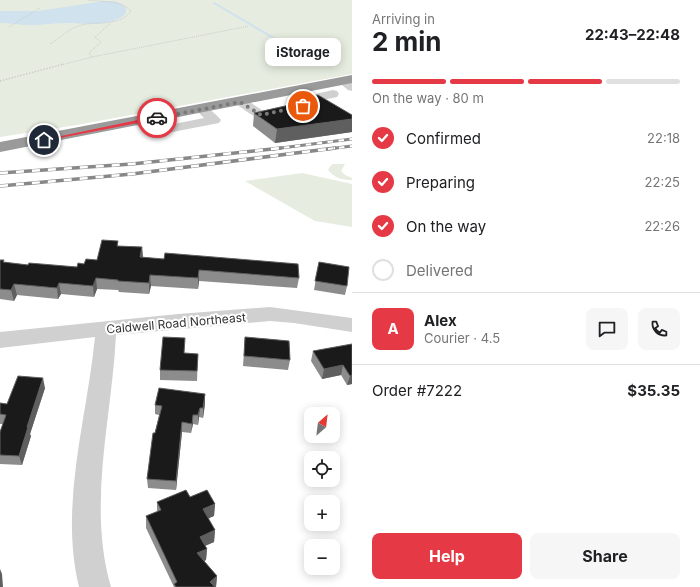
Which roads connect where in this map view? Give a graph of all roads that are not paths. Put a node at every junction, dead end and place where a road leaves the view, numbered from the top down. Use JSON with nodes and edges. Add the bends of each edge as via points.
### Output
{"nodes":[{"id":1,"x":349,"y":83,"type":"edge"},
{"id":2,"x":300,"y":90,"type":"junction"},
{"id":3,"x":333,"y":94,"type":"dead end"},
{"id":4,"x":313,"y":98,"type":"junction"},
{"id":5,"x":240,"y":102,"type":"junction"},
{"id":6,"x":296,"y":108,"type":"edge"},
{"id":7,"x":329,"y":108,"type":"edge"},
{"id":8,"x":0,"y":147,"type":"edge"},
{"id":9,"x":352,"y":325,"type":"edge"},
{"id":10,"x":106,"y":329,"type":"junction"},
{"id":11,"x":0,"y":340,"type":"edge"},
{"id":12,"x":96,"y":587,"type":"edge"}],
"edges":[{"from":1,"to":2,"type":"highway"},
{"from":2,"to":4,"type":"street"},
{"from":2,"to":5,"type":"highway"},
{"from":3,"to":4,"type":"street"},
{"from":4,"to":7,"type":"street"},
{"from":5,"to":6,"type":"street","via":[[261,115]]},
{"from":5,"to":8,"type":"highway"},
{"from":9,"to":10,"type":"street","name":"Caldwell Road Northeast","via":[[270,314]]},
{"from":10,"to":11,"type":"street","name":"Caldwell Road Northeast"},
{"from":10,"to":12,"type":"street","via":[[90,464],[86,528],[91,574]]}]}
